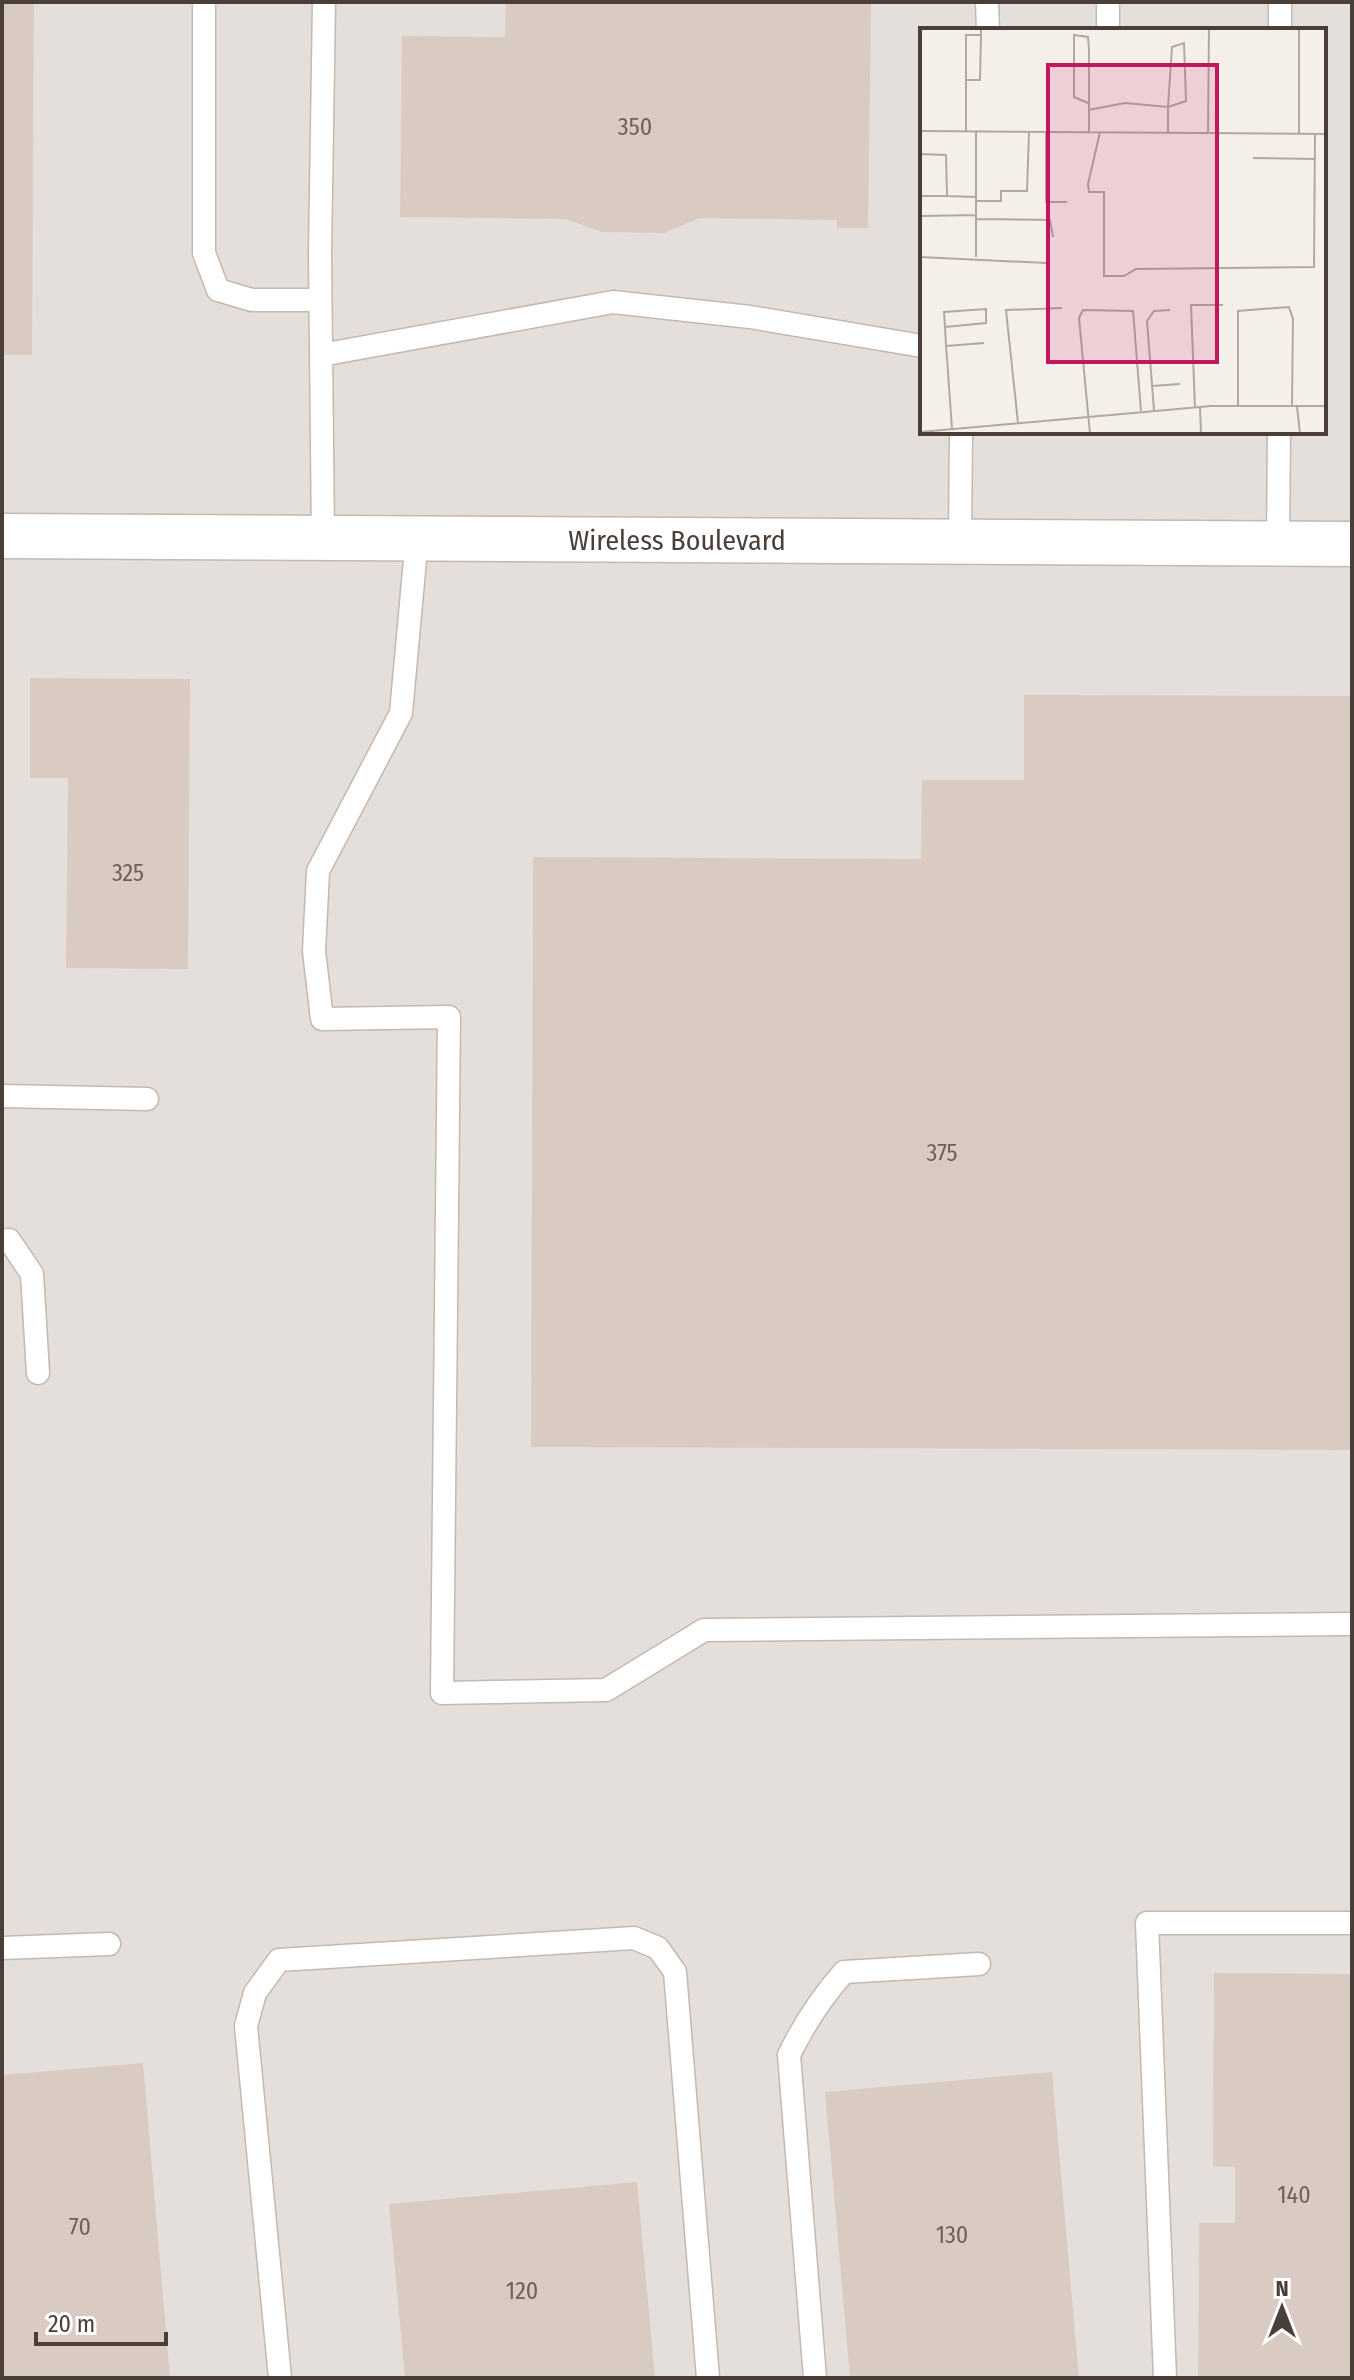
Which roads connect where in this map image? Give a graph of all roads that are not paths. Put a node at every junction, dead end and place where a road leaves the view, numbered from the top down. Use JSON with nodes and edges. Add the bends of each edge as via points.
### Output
{"nodes":[{"id":1,"x":204,"y":2,"type":"edge"},
{"id":2,"x":324,"y":2,"type":"edge"},
{"id":3,"x":987,"y":2,"type":"edge"},
{"id":4,"x":1108,"y":2,"type":"edge"},
{"id":5,"x":1280,"y":2,"type":"edge"},
{"id":6,"x":988,"y":28,"type":"edge"},
{"id":7,"x":1108,"y":28,"type":"edge"},
{"id":8,"x":1280,"y":28,"type":"edge"},
{"id":9,"x":320,"y":300,"type":"junction"},
{"id":10,"x":920,"y":346,"type":"edge"},
{"id":11,"x":321,"y":355,"type":"junction"},
{"id":12,"x":961,"y":434,"type":"edge"},
{"id":13,"x":1279,"y":434,"type":"edge"},
{"id":14,"x":2,"y":536,"type":"edge"},
{"id":15,"x":323,"y":537,"type":"junction"},
{"id":16,"x":417,"y":538,"type":"junction"},
{"id":17,"x":960,"y":541,"type":"junction"},
{"id":18,"x":1278,"y":543,"type":"junction"},
{"id":19,"x":1352,"y":544,"type":"edge"},
{"id":20,"x":2,"y":1096,"type":"edge"},
{"id":21,"x":147,"y":1099,"type":"dead end"},
{"id":22,"x":2,"y":1241,"type":"edge"},
{"id":23,"x":38,"y":1373,"type":"dead end"},
{"id":24,"x":1352,"y":1624,"type":"edge"},
{"id":25,"x":1352,"y":1923,"type":"edge"},
{"id":26,"x":109,"y":1944,"type":"dead end"},
{"id":27,"x":2,"y":1948,"type":"edge"},
{"id":28,"x":979,"y":1964,"type":"dead end"},
{"id":29,"x":280,"y":2378,"type":"edge"},
{"id":30,"x":708,"y":2378,"type":"edge"},
{"id":31,"x":815,"y":2378,"type":"edge"},
{"id":32,"x":1165,"y":2378,"type":"edge"}],
"edges":[{"from":1,"to":9,"type":"lane","via":[[204,253],[218,290],[252,300]]},
{"from":2,"to":9,"type":"lane"},
{"from":3,"to":6,"type":"lane"},
{"from":4,"to":7,"type":"lane"},
{"from":5,"to":8,"type":"lane"},
{"from":9,"to":11,"type":"lane"},
{"from":10,"to":11,"type":"lane","via":[[750,317],[613,302]]},
{"from":11,"to":15,"type":"lane"},
{"from":12,"to":17,"type":"lane"},
{"from":13,"to":18,"type":"lane"},
{"from":14,"to":15,"type":"street","name":"Wireless Boulevard"},
{"from":15,"to":16,"type":"street","name":"Wireless Boulevard"},
{"from":16,"to":17,"type":"street","name":"Wireless Boulevard"},
{"from":16,"to":24,"type":"lane","via":[[401,713],[318,871],[314,951],[322,1019],[449,1017],[442,1693],[606,1690],[704,1630]]},
{"from":17,"to":18,"type":"street","name":"Wireless Boulevard"},
{"from":18,"to":19,"type":"street","name":"Wireless Boulevard"},
{"from":20,"to":21,"type":"lane"},
{"from":22,"to":23,"type":"lane","via":[[9,1240],[32,1274]]},
{"from":25,"to":32,"type":"lane","via":[[1147,1923]]},
{"from":26,"to":27,"type":"lane"},
{"from":28,"to":31,"type":"lane","via":[[844,1972],[804,2024],[789,2055]]},
{"from":29,"to":30,"type":"lane","via":[[246,2026],[255,1993],[279,1960],[634,1938],[658,1948],[675,1972]]}]}
